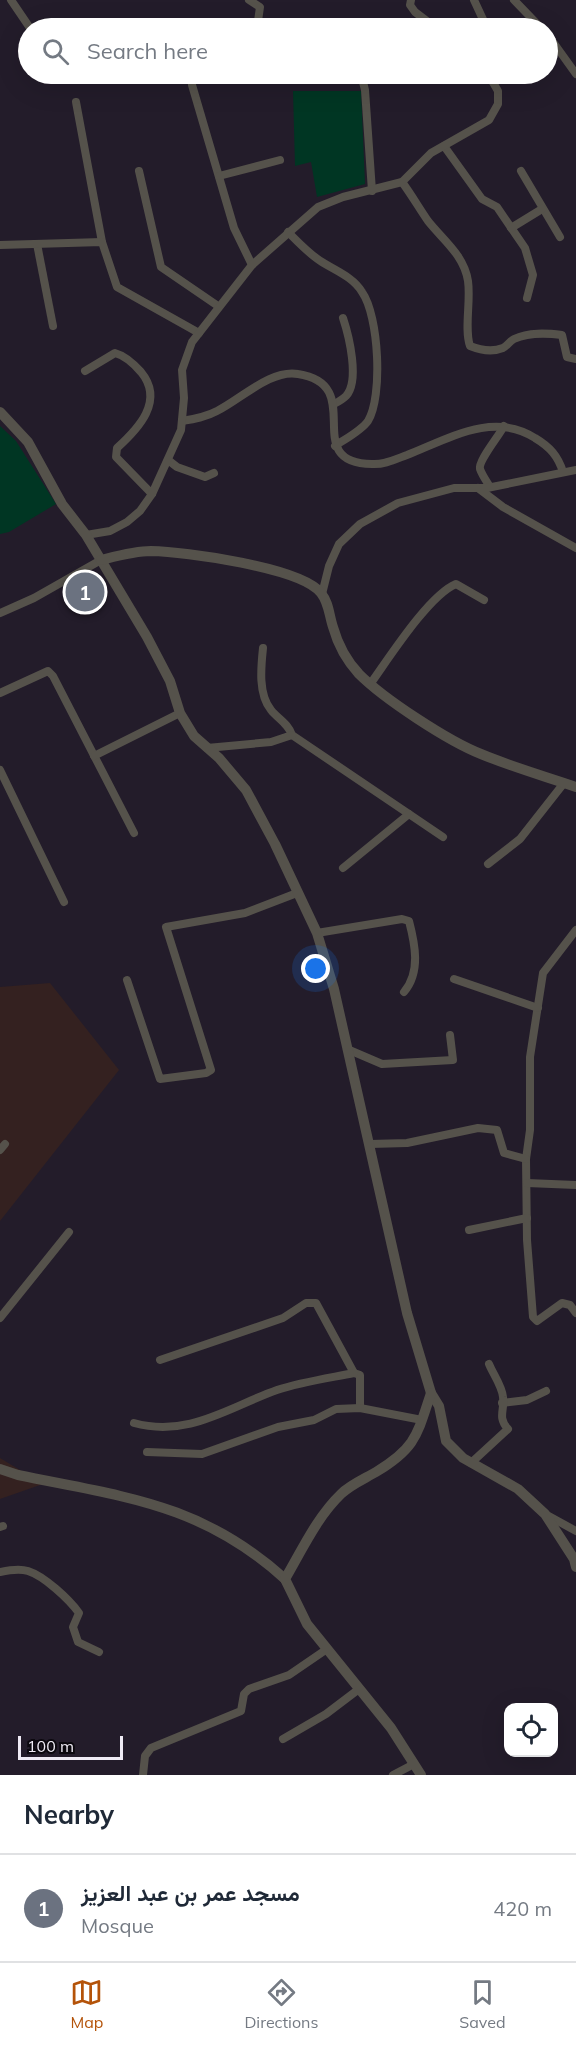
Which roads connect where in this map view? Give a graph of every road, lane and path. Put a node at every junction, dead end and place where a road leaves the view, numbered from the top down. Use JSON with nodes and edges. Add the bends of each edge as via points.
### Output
{"nodes":[{"id":1,"x":11,"y":0,"type":"edge"},
{"id":2,"x":249,"y":0,"type":"edge"},
{"id":3,"x":411,"y":0,"type":"edge"},
{"id":4,"x":474,"y":0,"type":"edge"},
{"id":5,"x":514,"y":0,"type":"edge"},
{"id":6,"x":23,"y":18,"type":"edge"},
{"id":7,"x":258,"y":18,"type":"edge"},
{"id":8,"x":423,"y":18,"type":"edge"},
{"id":9,"x":482,"y":18,"type":"edge"},
{"id":10,"x":531,"y":18,"type":"edge"},
{"id":11,"x":558,"y":49,"type":"edge"},
{"id":12,"x":576,"y":74,"type":"edge"},
{"id":13,"x":193,"y":84,"type":"edge"},
{"id":14,"x":364,"y":84,"type":"edge"},
{"id":15,"x":494,"y":84,"type":"edge"},
{"id":16,"x":76,"y":102,"type":"dead end"},
{"id":17,"x":444,"y":146,"type":"junction"},
{"id":18,"x":280,"y":160,"type":"dead end"},
{"id":19,"x":139,"y":171,"type":"dead end"},
{"id":20,"x":521,"y":171,"type":"dead end"},
{"id":21,"x":219,"y":176,"type":"junction"},
{"id":22,"x":402,"y":182,"type":"junction"},
{"id":23,"x":372,"y":191,"type":"junction"},
{"id":24,"x":542,"y":209,"type":"junction"},
{"id":25,"x":511,"y":228,"type":"junction"},
{"id":26,"x":288,"y":232,"type":"junction"},
{"id":27,"x":560,"y":237,"type":"dead end"},
{"id":28,"x":102,"y":242,"type":"junction"},
{"id":29,"x":37,"y":244,"type":"junction"},
{"id":30,"x":0,"y":245,"type":"edge"},
{"id":31,"x":252,"y":265,"type":"junction"},
{"id":32,"x":527,"y":298,"type":"dead end"},
{"id":33,"x":218,"y":306,"type":"junction"},
{"id":34,"x":343,"y":318,"type":"dead end"},
{"id":35,"x":53,"y":326,"type":"dead end"},
{"id":36,"x":199,"y":333,"type":"junction"},
{"id":37,"x":576,"y":359,"type":"edge"},
{"id":38,"x":85,"y":371,"type":"dead end"},
{"id":39,"x":334,"y":404,"type":"junction"},
{"id":40,"x":0,"y":412,"type":"edge"},
{"id":41,"x":182,"y":421,"type":"junction"},
{"id":42,"x":504,"y":426,"type":"junction"},
{"id":43,"x":335,"y":446,"type":"junction"},
{"id":44,"x":168,"y":460,"type":"junction"},
{"id":45,"x":576,"y":470,"type":"edge"},
{"id":46,"x":563,"y":472,"type":"junction"},
{"id":47,"x":214,"y":473,"type":"dead end"},
{"id":48,"x":490,"y":487,"type":"junction"},
{"id":49,"x":478,"y":488,"type":"junction"},
{"id":50,"x":152,"y":494,"type":"junction"},
{"id":51,"x":86,"y":535,"type":"junction"},
{"id":52,"x":576,"y":548,"type":"edge"},
{"id":53,"x":101,"y":560,"type":"junction"},
{"id":54,"x":322,"y":594,"type":"junction"},
{"id":55,"x":484,"y":600,"type":"dead end"},
{"id":56,"x":0,"y":613,"type":"edge"},
{"id":57,"x":263,"y":648,"type":"dead end"},
{"id":58,"x":371,"y":683,"type":"junction"},
{"id":59,"x":0,"y":693,"type":"edge"},
{"id":60,"x":180,"y":713,"type":"junction"},
{"id":61,"x":292,"y":735,"type":"junction"},
{"id":62,"x":207,"y":748,"type":"junction"},
{"id":63,"x":94,"y":756,"type":"junction"},
{"id":64,"x":0,"y":770,"type":"edge"},
{"id":65,"x":564,"y":783,"type":"junction"},
{"id":66,"x":576,"y":787,"type":"edge"},
{"id":67,"x":409,"y":814,"type":"junction"},
{"id":68,"x":134,"y":833,"type":"dead end"},
{"id":69,"x":443,"y":837,"type":"dead end"},
{"id":70,"x":488,"y":864,"type":"dead end"},
{"id":71,"x":343,"y":868,"type":"dead end"},
{"id":72,"x":297,"y":893,"type":"junction"},
{"id":73,"x":64,"y":902,"type":"dead end"},
{"id":74,"x":576,"y":930,"type":"edge"},
{"id":75,"x":317,"y":933,"type":"junction"},
{"id":76,"x":454,"y":979,"type":"dead end"},
{"id":77,"x":127,"y":980,"type":"dead end"},
{"id":78,"x":404,"y":992,"type":"dead end"},
{"id":79,"x":538,"y":1008,"type":"junction"},
{"id":80,"x":450,"y":1035,"type":"dead end"},
{"id":81,"x":347,"y":1049,"type":"junction"},
{"id":82,"x":370,"y":1144,"type":"junction"},
{"id":83,"x":526,"y":1159,"type":"junction"},
{"id":84,"x":528,"y":1183,"type":"junction"},
{"id":85,"x":576,"y":1185,"type":"edge"},
{"id":86,"x":527,"y":1218,"type":"junction"},
{"id":87,"x":469,"y":1230,"type":"dead end"},
{"id":88,"x":69,"y":1232,"type":"dead end"},
{"id":89,"x":576,"y":1313,"type":"edge"},
{"id":90,"x":0,"y":1318,"type":"edge"},
{"id":91,"x":160,"y":1360,"type":"dead end"},
{"id":92,"x":489,"y":1364,"type":"dead end"},
{"id":93,"x":354,"y":1372,"type":"junction"},
{"id":94,"x":546,"y":1391,"type":"dead end"},
{"id":95,"x":431,"y":1393,"type":"junction"},
{"id":96,"x":502,"y":1403,"type":"junction"},
{"id":97,"x":360,"y":1408,"type":"junction"},
{"id":98,"x":423,"y":1420,"type":"junction"},
{"id":99,"x":134,"y":1423,"type":"dead end"},
{"id":100,"x":147,"y":1452,"type":"dead end"},
{"id":101,"x":471,"y":1463,"type":"junction"},
{"id":102,"x":0,"y":1469,"type":"edge"},
{"id":103,"x":545,"y":1514,"type":"junction"},
{"id":104,"x":576,"y":1531,"type":"edge"},
{"id":105,"x":576,"y":1567,"type":"edge"},
{"id":106,"x":0,"y":1572,"type":"edge"},
{"id":107,"x":285,"y":1579,"type":"junction"},
{"id":108,"x":327,"y":1649,"type":"junction"},
{"id":109,"x":99,"y":1652,"type":"dead end"},
{"id":110,"x":359,"y":1689,"type":"junction"},
{"id":111,"x":283,"y":1739,"type":"dead end"},
{"id":112,"x":414,"y":1764,"type":"junction"},
{"id":113,"x":143,"y":1775,"type":"edge"},
{"id":114,"x":393,"y":1775,"type":"edge"},
{"id":115,"x":421,"y":1775,"type":"edge"}],
"edges":[{"from":1,"to":6,"type":"street"},
{"from":2,"to":7,"type":"street","via":[[260,7]]},
{"from":3,"to":8,"type":"street","via":[[410,5]]},
{"from":4,"to":9,"type":"street"},
{"from":5,"to":10,"type":"street"},
{"from":11,"to":12,"type":"street"},
{"from":13,"to":21,"type":"street"},
{"from":14,"to":23,"type":"street"},
{"from":15,"to":17,"type":"street","via":[[498,104],[489,120]]},
{"from":16,"to":28,"type":"street"},
{"from":17,"to":22,"type":"street","via":[[431,153]]},
{"from":17,"to":25,"type":"street","via":[[482,199],[497,207]]},
{"from":18,"to":21,"type":"street"},
{"from":19,"to":33,"type":"street","via":[[161,267]]},
{"from":20,"to":24,"type":"street"},
{"from":21,"to":31,"type":"street","via":[[234,228]]},
{"from":22,"to":23,"type":"street"},
{"from":22,"to":37,"type":"street","via":[[429,222],[454,247],[468,279],[467,338],[471,346],[478,350],[497,349],[513,339],[537,333],[562,335],[567,357]]},
{"from":23,"to":26,"type":"street","via":[[318,207]]},
{"from":24,"to":25,"type":"street"},
{"from":24,"to":27,"type":"street"},
{"from":25,"to":32,"type":"street","via":[[533,267]]},
{"from":26,"to":31,"type":"street"},
{"from":26,"to":43,"type":"street","via":[[307,251],[348,277],[363,293],[372,321],[376,348],[374,410],[366,424]]},
{"from":28,"to":29,"type":"street"},
{"from":28,"to":36,"type":"street","via":[[117,286]]},
{"from":29,"to":30,"type":"street"},
{"from":29,"to":35,"type":"street"},
{"from":31,"to":33,"type":"street"},
{"from":33,"to":36,"type":"street"},
{"from":34,"to":39,"type":"street","via":[[352,357],[352,380],[347,395]]},
{"from":36,"to":41,"type":"street","via":[[182,370]]},
{"from":38,"to":50,"type":"street","via":[[115,353],[134,364],[147,379],[150,403],[146,417],[116,457]]},
{"from":39,"to":41,"type":"street","via":[[328,388],[316,379],[285,374],[216,411]]},
{"from":39,"to":43,"type":"street"},
{"from":40,"to":51,"type":"street","via":[[28,442],[62,504]]},
{"from":41,"to":44,"type":"street"},
{"from":42,"to":43,"type":"street","via":[[456,434],[375,465],[350,461],[340,456]]},
{"from":42,"to":46,"type":"street","via":[[525,431],[543,442],[558,457]]},
{"from":42,"to":48,"type":"street","via":[[480,461],[480,470]]},
{"from":44,"to":47,"type":"street","via":[[205,477]]},
{"from":44,"to":50,"type":"street"},
{"from":45,"to":46,"type":"street"},
{"from":46,"to":48,"type":"street"},
{"from":48,"to":49,"type":"street"},
{"from":49,"to":52,"type":"street","via":[[503,507]]},
{"from":49,"to":54,"type":"street","via":[[454,488],[398,503],[360,524],[339,544]]},
{"from":50,"to":51,"type":"street","via":[[127,522],[110,531]]},
{"from":51,"to":53,"type":"street"},
{"from":53,"to":54,"type":"street","via":[[148,551],[211,557],[294,577],[313,584]]},
{"from":53,"to":56,"type":"street"},
{"from":53,"to":60,"type":"street","via":[[165,673]]},
{"from":54,"to":58,"type":"street","via":[[343,654]]},
{"from":55,"to":58,"type":"street","via":[[456,584],[449,587],[421,615]]},
{"from":57,"to":61,"type":"street","via":[[261,679],[269,709],[286,723]]},
{"from":58,"to":65,"type":"street","via":[[458,743]]},
{"from":59,"to":63,"type":"street","via":[[48,671]]},
{"from":60,"to":62,"type":"street"},
{"from":60,"to":63,"type":"street"},
{"from":61,"to":62,"type":"street","via":[[271,742]]},
{"from":61,"to":67,"type":"street"},
{"from":62,"to":72,"type":"street","via":[[246,790]]},
{"from":63,"to":68,"type":"street"},
{"from":64,"to":73,"type":"street"},
{"from":65,"to":66,"type":"street"},
{"from":65,"to":70,"type":"street","via":[[520,839]]},
{"from":67,"to":69,"type":"street"},
{"from":67,"to":71,"type":"street"},
{"from":72,"to":75,"type":"street"},
{"from":72,"to":77,"type":"street","via":[[245,913],[166,927],[211,1070],[206,1073],[160,1080]]},
{"from":74,"to":79,"type":"street","via":[[543,973]]},
{"from":75,"to":78,"type":"street","via":[[409,921],[416,957],[412,983]]},
{"from":75,"to":81,"type":"street"},
{"from":76,"to":79,"type":"street"},
{"from":79,"to":83,"type":"street","via":[[530,1057]]},
{"from":80,"to":81,"type":"street","via":[[453,1060],[382,1064]]},
{"from":81,"to":82,"type":"street"},
{"from":82,"to":83,"type":"street","via":[[407,1143],[478,1128],[497,1130],[504,1153]]},
{"from":82,"to":95,"type":"street","via":[[406,1313]]},
{"from":83,"to":84,"type":"street"},
{"from":84,"to":85,"type":"street"},
{"from":84,"to":86,"type":"street"},
{"from":86,"to":87,"type":"street"},
{"from":86,"to":89,"type":"street","via":[[533,1317],[537,1321],[546,1317],[562,1303],[570,1305]]},
{"from":88,"to":90,"type":"street"},
{"from":91,"to":93,"type":"street","via":[[283,1318],[306,1303],[316,1303]]},
{"from":92,"to":96,"type":"street","via":[[504,1398]]},
{"from":93,"to":97,"type":"street","via":[[360,1375]]},
{"from":93,"to":99,"type":"street","via":[[277,1390],[214,1419],[154,1428]]},
{"from":94,"to":96,"type":"street","via":[[528,1400]]},
{"from":95,"to":98,"type":"street"},
{"from":95,"to":101,"type":"street","via":[[439,1406],[446,1441]]},
{"from":96,"to":101,"type":"street","via":[[502,1422],[508,1429]]},
{"from":97,"to":98,"type":"street"},
{"from":97,"to":100,"type":"street","via":[[336,1409],[314,1420],[278,1427],[202,1454]]},
{"from":98,"to":107,"type":"street","via":[[410,1448],[343,1492],[327,1508]]},
{"from":101,"to":103,"type":"street","via":[[518,1489]]},
{"from":102,"to":107,"type":"street","via":[[145,1500],[193,1518],[259,1555]]},
{"from":103,"to":104,"type":"street"},
{"from":103,"to":105,"type":"street"},
{"from":106,"to":109,"type":"street","via":[[30,1571],[59,1592],[79,1613],[73,1627],[78,1642]]},
{"from":107,"to":108,"type":"street","via":[[307,1624]]},
{"from":108,"to":110,"type":"street"},
{"from":108,"to":113,"type":"street","via":[[290,1675],[249,1689],[241,1711],[151,1748],[145,1756]]},
{"from":110,"to":111,"type":"street"},
{"from":110,"to":112,"type":"street"},
{"from":112,"to":114,"type":"street"},
{"from":112,"to":115,"type":"street"}]}
